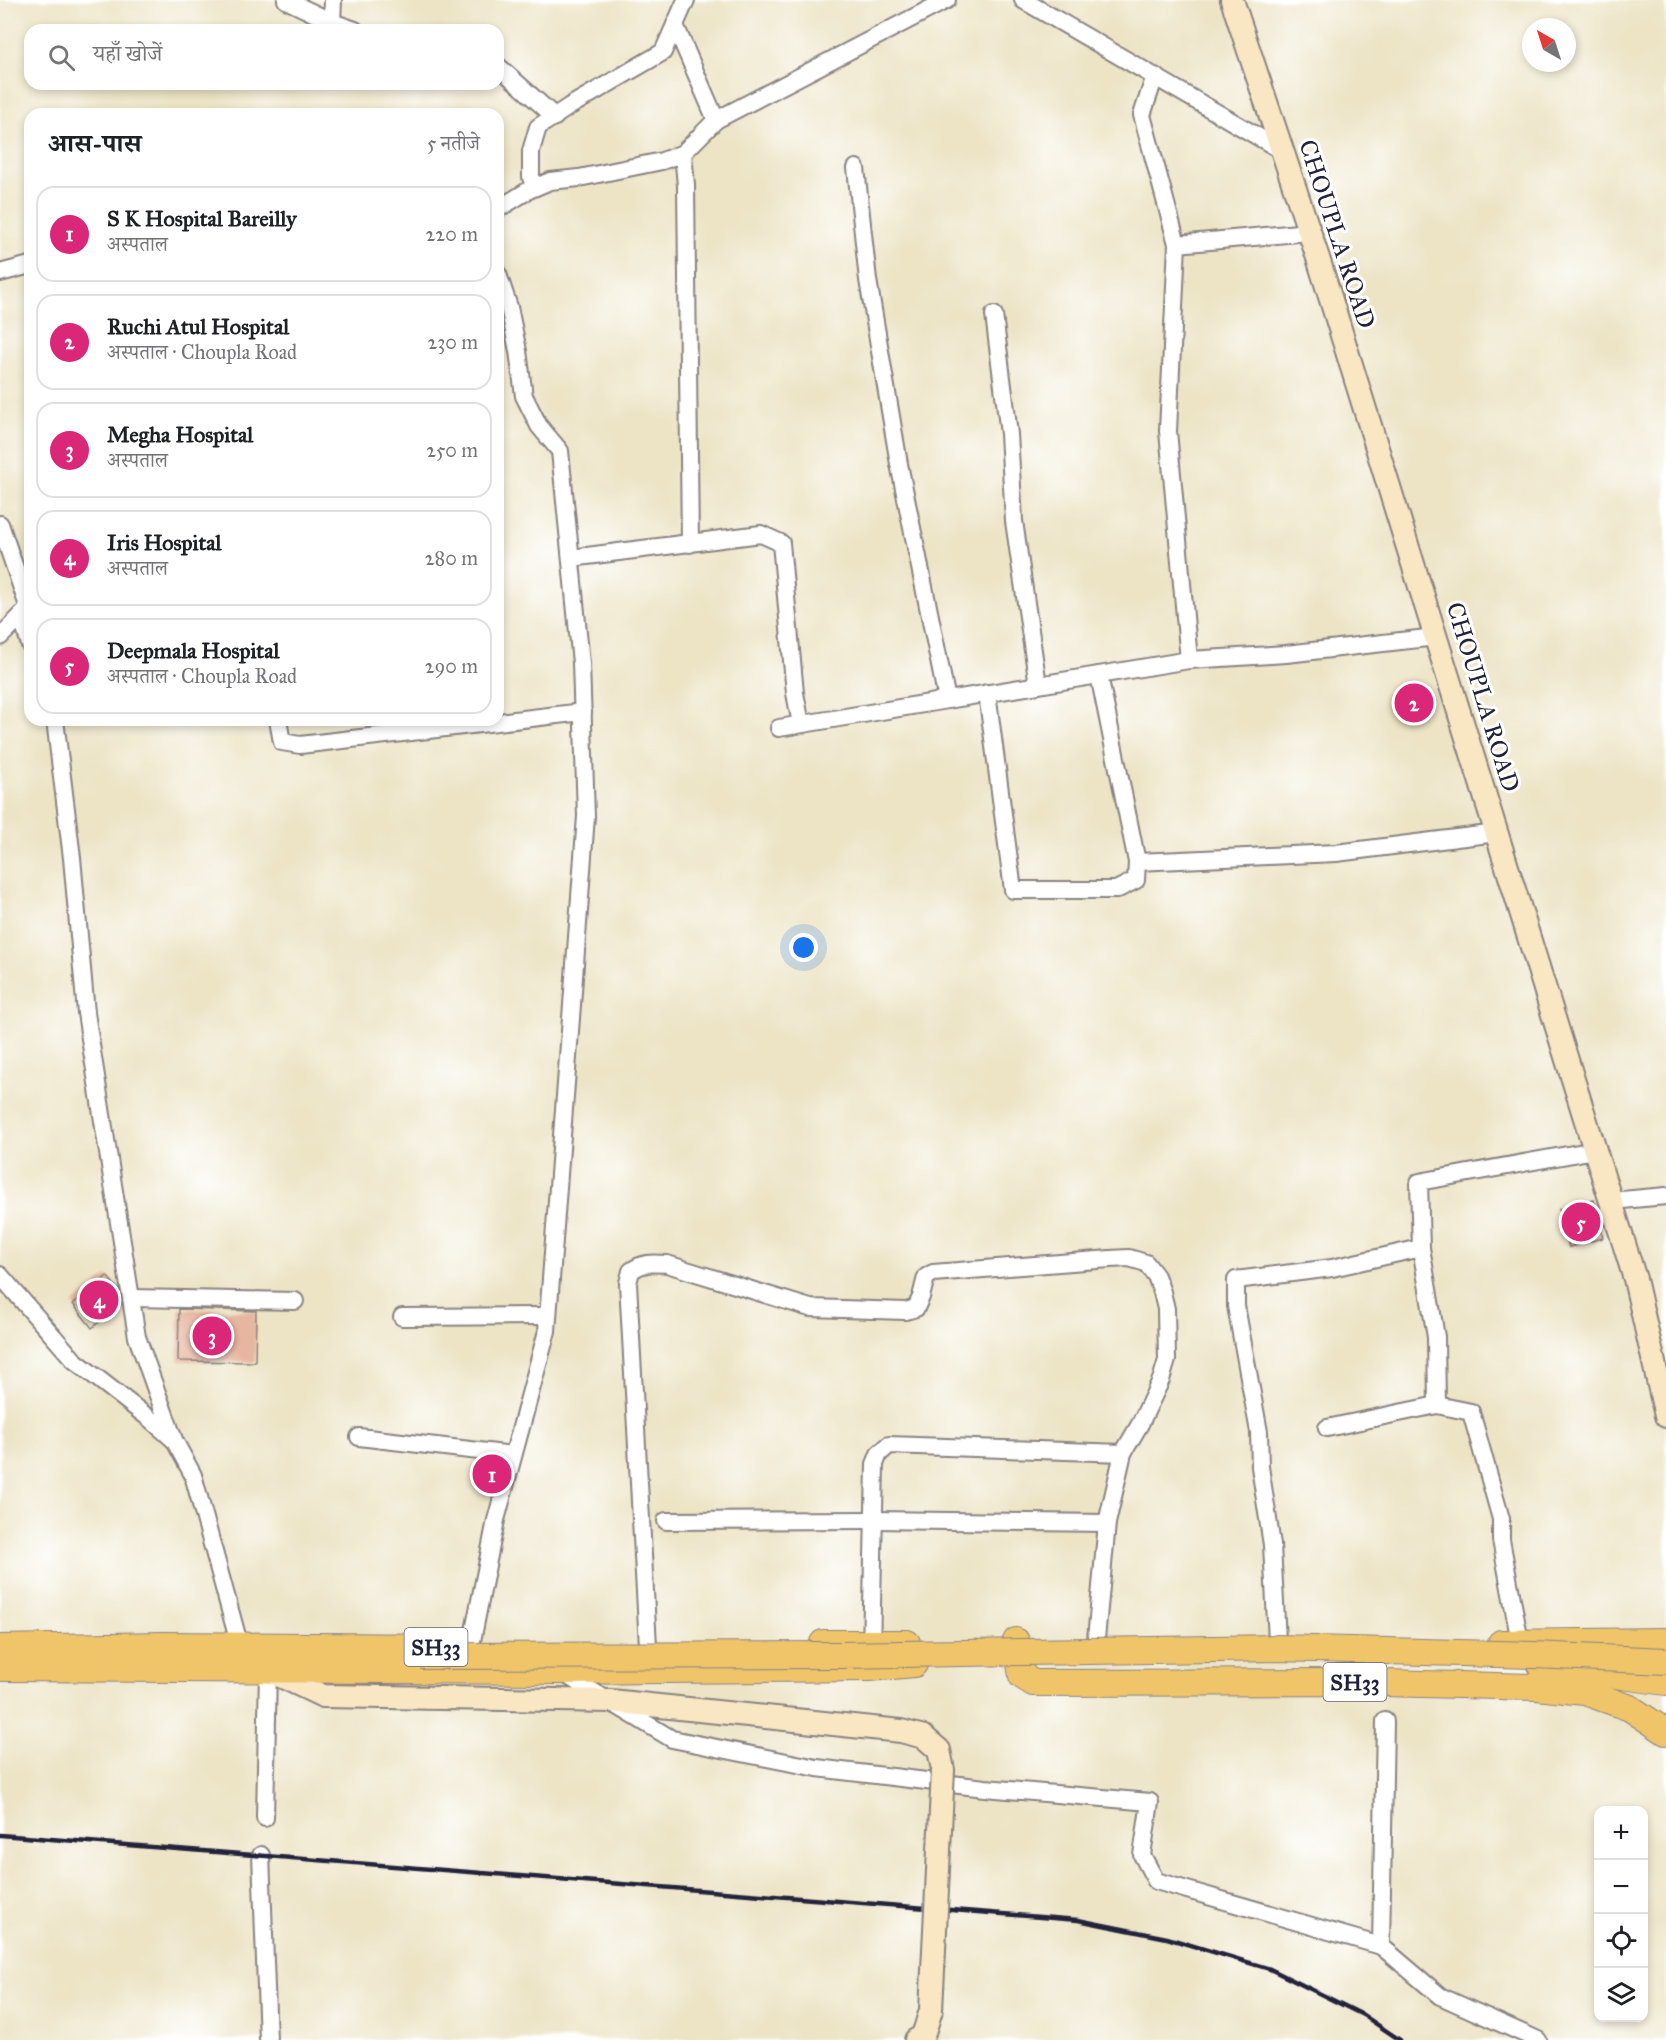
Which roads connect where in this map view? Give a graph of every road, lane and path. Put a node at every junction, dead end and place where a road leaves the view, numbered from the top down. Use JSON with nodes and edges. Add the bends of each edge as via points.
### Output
{"nodes":[{"id":1,"x":286,"y":0,"type":"edge"},
{"id":2,"x":333,"y":0,"type":"edge"},
{"id":3,"x":686,"y":0,"type":"edge"},
{"id":4,"x":946,"y":0,"type":"edge"},
{"id":5,"x":1023,"y":0,"type":"edge"},
{"id":6,"x":1232,"y":0,"type":"edge"},
{"id":7,"x":332,"y":22,"type":"junction"},
{"id":8,"x":338,"y":24,"type":"edge"},
{"id":9,"x":675,"y":25,"type":"junction"},
{"id":10,"x":504,"y":71,"type":"edge"},
{"id":11,"x":1155,"y":76,"type":"junction"},
{"id":12,"x":555,"y":117,"type":"junction"},
{"id":13,"x":716,"y":120,"type":"junction"},
{"id":14,"x":1281,"y":150,"type":"junction"},
{"id":15,"x":683,"y":153,"type":"junction"},
{"id":16,"x":856,"y":168,"type":"dead end"},
{"id":17,"x":534,"y":188,"type":"junction"},
{"id":18,"x":504,"y":205,"type":"edge"},
{"id":19,"x":1309,"y":232,"type":"junction"},
{"id":20,"x":1177,"y":244,"type":"junction"},
{"id":21,"x":24,"y":267,"type":"edge"},
{"id":22,"x":0,"y":273,"type":"edge"},
{"id":23,"x":504,"y":292,"type":"edge"},
{"id":24,"x":994,"y":315,"type":"dead end"},
{"id":25,"x":2,"y":534,"type":"edge"},
{"id":26,"x":690,"y":544,"type":"junction"},
{"id":27,"x":571,"y":558,"type":"junction"},
{"id":28,"x":24,"y":605,"type":"edge"},
{"id":29,"x":24,"y":613,"type":"edge"},
{"id":30,"x":0,"y":637,"type":"edge"},
{"id":31,"x":1436,"y":637,"type":"junction"},
{"id":32,"x":1189,"y":660,"type":"junction"},
{"id":33,"x":1099,"y":675,"type":"junction"},
{"id":34,"x":1038,"y":685,"type":"junction"},
{"id":35,"x":987,"y":693,"type":"junction"},
{"id":36,"x":947,"y":700,"type":"junction"},
{"id":37,"x":583,"y":712,"type":"junction"},
{"id":38,"x":504,"y":721,"type":"edge"},
{"id":39,"x":801,"y":724,"type":"junction"},
{"id":40,"x":56,"y":726,"type":"edge"},
{"id":41,"x":279,"y":726,"type":"edge"},
{"id":42,"x":463,"y":726,"type":"edge"},
{"id":43,"x":779,"y":728,"type":"dead end"},
{"id":44,"x":1497,"y":833,"type":"junction"},
{"id":45,"x":1137,"y":862,"type":"junction"},
{"id":46,"x":1595,"y":1150,"type":"junction"},
{"id":47,"x":1666,"y":1196,"type":"edge"},
{"id":48,"x":1611,"y":1201,"type":"junction"},
{"id":49,"x":1421,"y":1248,"type":"junction"},
{"id":50,"x":0,"y":1275,"type":"edge"},
{"id":51,"x":131,"y":1298,"type":"junction"},
{"id":52,"x":296,"y":1301,"type":"dead end"},
{"id":53,"x":548,"y":1316,"type":"junction"},
{"id":54,"x":402,"y":1317,"type":"dead end"},
{"id":55,"x":1437,"y":1405,"type":"junction"},
{"id":56,"x":1666,"y":1416,"type":"edge"},
{"id":57,"x":1327,"y":1428,"type":"dead end"},
{"id":58,"x":359,"y":1437,"type":"dead end"},
{"id":59,"x":174,"y":1440,"type":"junction"},
{"id":60,"x":1123,"y":1453,"type":"junction"},
{"id":61,"x":513,"y":1455,"type":"junction"},
{"id":62,"x":874,"y":1520,"type":"junction"},
{"id":63,"x":666,"y":1521,"type":"dead end"},
{"id":64,"x":1107,"y":1523,"type":"junction"},
{"id":65,"x":1095,"y":1639,"type":"junction"},
{"id":66,"x":1277,"y":1641,"type":"junction"},
{"id":67,"x":1666,"y":1641,"type":"edge"},
{"id":68,"x":871,"y":1642,"type":"junction"},
{"id":69,"x":1520,"y":1642,"type":"junction"},
{"id":70,"x":471,"y":1646,"type":"junction"},
{"id":71,"x":648,"y":1646,"type":"junction"},
{"id":72,"x":0,"y":1648,"type":"edge"},
{"id":73,"x":1018,"y":1651,"type":"junction"},
{"id":74,"x":255,"y":1658,"type":"junction"},
{"id":75,"x":1660,"y":1659,"type":"edge"},
{"id":76,"x":0,"y":1668,"type":"edge"},
{"id":77,"x":870,"y":1668,"type":"junction"},
{"id":78,"x":560,"y":1671,"type":"junction"},
{"id":79,"x":1666,"y":1682,"type":"edge"},
{"id":80,"x":611,"y":1701,"type":"junction"},
{"id":81,"x":1385,"y":1721,"type":"dead end"},
{"id":82,"x":1666,"y":1732,"type":"edge"},
{"id":83,"x":266,"y":1818,"type":"dead end"},
{"id":84,"x":261,"y":1855,"type":"dead end"},
{"id":85,"x":1381,"y":1946,"type":"junction"},
{"id":86,"x":268,"y":2040,"type":"edge"},
{"id":87,"x":916,"y":2040,"type":"edge"},
{"id":88,"x":1538,"y":2040,"type":"edge"}],
"edges":[{"from":1,"to":7,"type":"street"},
{"from":2,"to":7,"type":"street"},
{"from":3,"to":9,"type":"street"},
{"from":4,"to":13,"type":"street"},
{"from":5,"to":11,"type":"street"},
{"from":6,"to":14,"type":"main road","name":"CHOUPLA ROAD"},
{"from":7,"to":8,"type":"street"},
{"from":9,"to":12,"type":"street","via":[[663,52]]},
{"from":9,"to":13,"type":"street"},
{"from":10,"to":12,"type":"street"},
{"from":11,"to":14,"type":"street"},
{"from":11,"to":20,"type":"street","via":[[1142,114]]},
{"from":12,"to":17,"type":"street","via":[[538,128],[531,151]]},
{"from":13,"to":15,"type":"street"},
{"from":14,"to":19,"type":"main road","name":"CHOUPLA ROAD"},
{"from":15,"to":17,"type":"street","via":[[662,161],[550,181]]},
{"from":15,"to":26,"type":"street"},
{"from":16,"to":36,"type":"street","via":[[868,280],[899,464]]},
{"from":17,"to":18,"type":"street"},
{"from":19,"to":20,"type":"street"},
{"from":19,"to":31,"type":"main road","name":"CHOUPLA ROAD"},
{"from":20,"to":32,"type":"street","via":[[1168,431]]},
{"from":21,"to":22,"type":"street"},
{"from":23,"to":27,"type":"street","via":[[524,396],[538,426],[560,451]]},
{"from":24,"to":34,"type":"street","via":[[1009,434],[1014,521]]},
{"from":25,"to":28,"type":"street"},
{"from":26,"to":27,"type":"street"},
{"from":26,"to":39,"type":"street","via":[[761,534],[781,543]]},
{"from":27,"to":37,"type":"street"},
{"from":29,"to":30,"type":"street"},
{"from":31,"to":32,"type":"street","via":[[1286,654]]},
{"from":31,"to":44,"type":"main road","name":"CHOUPLA ROAD"},
{"from":32,"to":33,"type":"street"},
{"from":33,"to":34,"type":"street"},
{"from":33,"to":45,"type":"street"},
{"from":34,"to":35,"type":"street"},
{"from":35,"to":36,"type":"street"},
{"from":35,"to":45,"type":"street","via":[[1012,890],[1116,890],[1136,880]]},
{"from":36,"to":39,"type":"street"},
{"from":37,"to":38,"type":"street"},
{"from":37,"to":53,"type":"street","via":[[586,816]]},
{"from":39,"to":43,"type":"street"},
{"from":40,"to":51,"type":"street","via":[[86,1013]]},
{"from":41,"to":42,"type":"street","via":[[282,742],[300,745]]},
{"from":44,"to":45,"type":"street","via":[[1336,853]]},
{"from":44,"to":46,"type":"main road","name":"CHOUPLA ROAD"},
{"from":46,"to":48,"type":"main road","name":"CHOUPLA ROAD"},
{"from":46,"to":49,"type":"street","via":[[1419,1182]]},
{"from":47,"to":48,"type":"street"},
{"from":48,"to":56,"type":"main road","name":"CHOUPLA ROAD","via":[[1635,1279]]},
{"from":49,"to":55,"type":"street","via":[[1436,1337]]},
{"from":49,"to":66,"type":"street","via":[[1332,1268],[1236,1280],[1236,1306],[1259,1432],[1260,1467],[1272,1545]]},
{"from":50,"to":59,"type":"street","via":[[74,1360]]},
{"from":51,"to":52,"type":"street"},
{"from":51,"to":59,"type":"street","via":[[137,1337]]},
{"from":53,"to":54,"type":"street"},
{"from":53,"to":61,"type":"street"},
{"from":55,"to":57,"type":"street"},
{"from":55,"to":69,"type":"street","via":[[1471,1412],[1501,1519],[1501,1540]]},
{"from":58,"to":61,"type":"street"},
{"from":59,"to":74,"type":"street","via":[[194,1475]]},
{"from":60,"to":62,"type":"street","via":[[889,1445],[875,1464]]},
{"from":60,"to":64,"type":"street"},
{"from":60,"to":71,"type":"street","via":[[1161,1380],[1167,1360],[1166,1309],[1156,1276],[1146,1263],[1129,1258],[933,1273],[926,1277],[916,1308],[906,1311],[810,1308],[667,1264],[641,1264],[631,1271],[628,1283]]},
{"from":61,"to":70,"type":"street"},
{"from":62,"to":63,"type":"street"},
{"from":62,"to":64,"type":"street"},
{"from":62,"to":68,"type":"street"},
{"from":64,"to":65,"type":"street"},
{"from":65,"to":66,"type":"main road"},
{"from":65,"to":73,"type":"main road"},
{"from":66,"to":69,"type":"main road"},
{"from":67,"to":69,"type":"main road"},
{"from":68,"to":71,"type":"main road","number":"SH33"},
{"from":68,"to":73,"type":"main road"},
{"from":68,"to":77,"type":"street"},
{"from":70,"to":71,"type":"main road","number":"SH33"},
{"from":70,"to":74,"type":"main road","number":"SH33"},
{"from":72,"to":74,"type":"main road","number":"SH33","via":[[164,1645]]},
{"from":73,"to":77,"type":"main road"},
{"from":73,"to":79,"type":"main road","via":[[1544,1665]]},
{"from":73,"to":82,"type":"main road","number":"SH33","via":[[1022,1676],[1033,1683],[1349,1682],[1536,1687],[1585,1692],[1630,1708]]},
{"from":74,"to":75,"type":"main road","bridge":true,"via":[[1278,1648]]},
{"from":74,"to":76,"type":"main road","number":"SH33"},
{"from":74,"to":78,"type":"main road","number":"SH33"},
{"from":74,"to":80,"type":"main road","via":[[323,1696]]},
{"from":74,"to":83,"type":"street"},
{"from":77,"to":78,"type":"main road","number":"SH33"},
{"from":78,"to":80,"type":"street"},
{"from":80,"to":85,"type":"street","via":[[672,1739],[794,1763],[986,1788],[1150,1802],[1142,1855],[1156,1881]]},
{"from":80,"to":87,"type":"main road","bridge":true,"via":[[901,1731],[924,1737],[939,1750],[943,1770],[931,2010],[922,2036]]},
{"from":81,"to":85,"type":"street"},
{"from":84,"to":86,"type":"street"},
{"from":85,"to":88,"type":"street","via":[[1440,1996]]}]}
